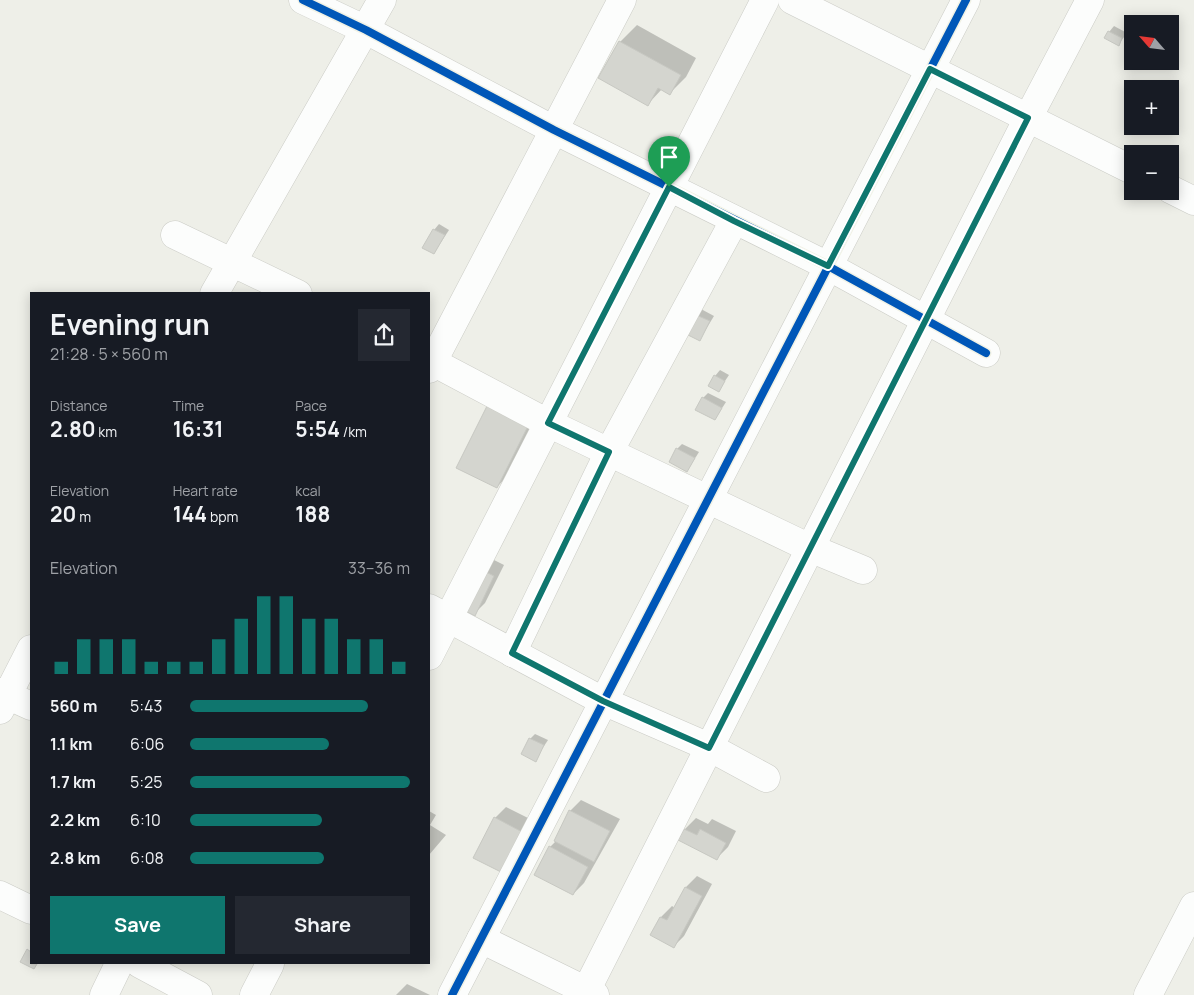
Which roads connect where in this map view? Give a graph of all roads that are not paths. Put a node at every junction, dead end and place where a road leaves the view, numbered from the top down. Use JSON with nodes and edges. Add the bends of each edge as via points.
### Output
{"nodes":[{"id":1,"x":303,"y":0,"type":"edge"},
{"id":2,"x":382,"y":0,"type":"edge"},
{"id":3,"x":622,"y":0,"type":"edge"},
{"id":4,"x":765,"y":0,"type":"edge"},
{"id":5,"x":792,"y":0,"type":"edge"},
{"id":6,"x":966,"y":0,"type":"edge"},
{"id":7,"x":1090,"y":0,"type":"edge"},
{"id":8,"x":834,"y":9,"type":"edge"},
{"id":9,"x":366,"y":30,"type":"junction"},
{"id":10,"x":930,"y":69,"type":"junction"},
{"id":11,"x":1028,"y":118,"type":"junction"},
{"id":12,"x":554,"y":130,"type":"junction"},
{"id":13,"x":1124,"y":166,"type":"edge"},
{"id":14,"x":669,"y":187,"type":"junction"},
{"id":15,"x":1179,"y":194,"type":"edge"},
{"id":16,"x":1194,"y":201,"type":"edge"},
{"id":17,"x":734,"y":221,"type":"junction"},
{"id":18,"x":175,"y":235,"type":"dead end"},
{"id":19,"x":232,"y":260,"type":"junction"},
{"id":20,"x":828,"y":266,"type":"junction"},
{"id":21,"x":215,"y":292,"type":"edge"},
{"id":22,"x":294,"y":292,"type":"edge"},
{"id":23,"x":925,"y":321,"type":"junction"},
{"id":24,"x":986,"y":353,"type":"dead end"},
{"id":25,"x":430,"y":363,"type":"edge"},
{"id":26,"x":548,"y":423,"type":"junction"},
{"id":27,"x":609,"y":452,"type":"junction"},
{"id":28,"x":707,"y":499,"type":"junction"},
{"id":29,"x":810,"y":548,"type":"junction"},
{"id":30,"x":863,"y":570,"type":"dead end"},
{"id":31,"x":438,"y":613,"type":"edge"},
{"id":32,"x":30,"y":651,"type":"edge"},
{"id":33,"x":430,"y":651,"type":"edge"},
{"id":34,"x":512,"y":653,"type":"junction"},
{"id":35,"x":10,"y":701,"type":"edge"},
{"id":36,"x":603,"y":701,"type":"junction"},
{"id":37,"x":709,"y":748,"type":"junction"},
{"id":38,"x":766,"y":778,"type":"dead end"},
{"id":39,"x":0,"y":895,"type":"edge"},
{"id":40,"x":1194,"y":906,"type":"edge"},
{"id":41,"x":30,"y":910,"type":"edge"},
{"id":42,"x":481,"y":938,"type":"junction"},
{"id":43,"x":119,"y":964,"type":"edge"},
{"id":44,"x":140,"y":964,"type":"edge"},
{"id":45,"x":270,"y":964,"type":"edge"},
{"id":46,"x":588,"y":994,"type":"edge"},
{"id":47,"x":104,"y":995,"type":"edge"},
{"id":48,"x":198,"y":995,"type":"edge"},
{"id":49,"x":254,"y":995,"type":"edge"},
{"id":50,"x":452,"y":995,"type":"edge"},
{"id":51,"x":1148,"y":995,"type":"edge"}],
"edges":[{"from":1,"to":9,"type":"street"},
{"from":2,"to":9,"type":"street"},
{"from":3,"to":12,"type":"street"},
{"from":4,"to":14,"type":"street"},
{"from":5,"to":8,"type":"street"},
{"from":6,"to":10,"type":"street"},
{"from":7,"to":11,"type":"street"},
{"from":8,"to":10,"type":"street"},
{"from":9,"to":12,"type":"street"},
{"from":9,"to":19,"type":"street"},
{"from":10,"to":11,"type":"street"},
{"from":10,"to":20,"type":"street"},
{"from":11,"to":13,"type":"street"},
{"from":11,"to":23,"type":"street"},
{"from":12,"to":14,"type":"street"},
{"from":12,"to":25,"type":"street"},
{"from":14,"to":17,"type":"street"},
{"from":14,"to":26,"type":"street"},
{"from":15,"to":16,"type":"street"},
{"from":17,"to":20,"type":"street"},
{"from":17,"to":27,"type":"street"},
{"from":18,"to":19,"type":"street"},
{"from":19,"to":21,"type":"street"},
{"from":19,"to":22,"type":"street"},
{"from":20,"to":23,"type":"street"},
{"from":20,"to":28,"type":"street"},
{"from":23,"to":24,"type":"street"},
{"from":23,"to":29,"type":"street"},
{"from":25,"to":26,"type":"street"},
{"from":26,"to":27,"type":"street"},
{"from":26,"to":31,"type":"street"},
{"from":27,"to":28,"type":"street"},
{"from":27,"to":34,"type":"street"},
{"from":28,"to":29,"type":"street"},
{"from":28,"to":36,"type":"street"},
{"from":29,"to":30,"type":"street"},
{"from":29,"to":37,"type":"street"},
{"from":31,"to":33,"type":"street"},
{"from":31,"to":34,"type":"street"},
{"from":32,"to":35,"type":"street"},
{"from":34,"to":36,"type":"street"},
{"from":36,"to":37,"type":"street"},
{"from":36,"to":42,"type":"street"},
{"from":37,"to":38,"type":"street"},
{"from":37,"to":46,"type":"street"},
{"from":39,"to":41,"type":"street"},
{"from":40,"to":51,"type":"street"},
{"from":42,"to":46,"type":"street"},
{"from":42,"to":50,"type":"street"},
{"from":43,"to":47,"type":"street"},
{"from":44,"to":48,"type":"street"},
{"from":45,"to":49,"type":"street"}]}
